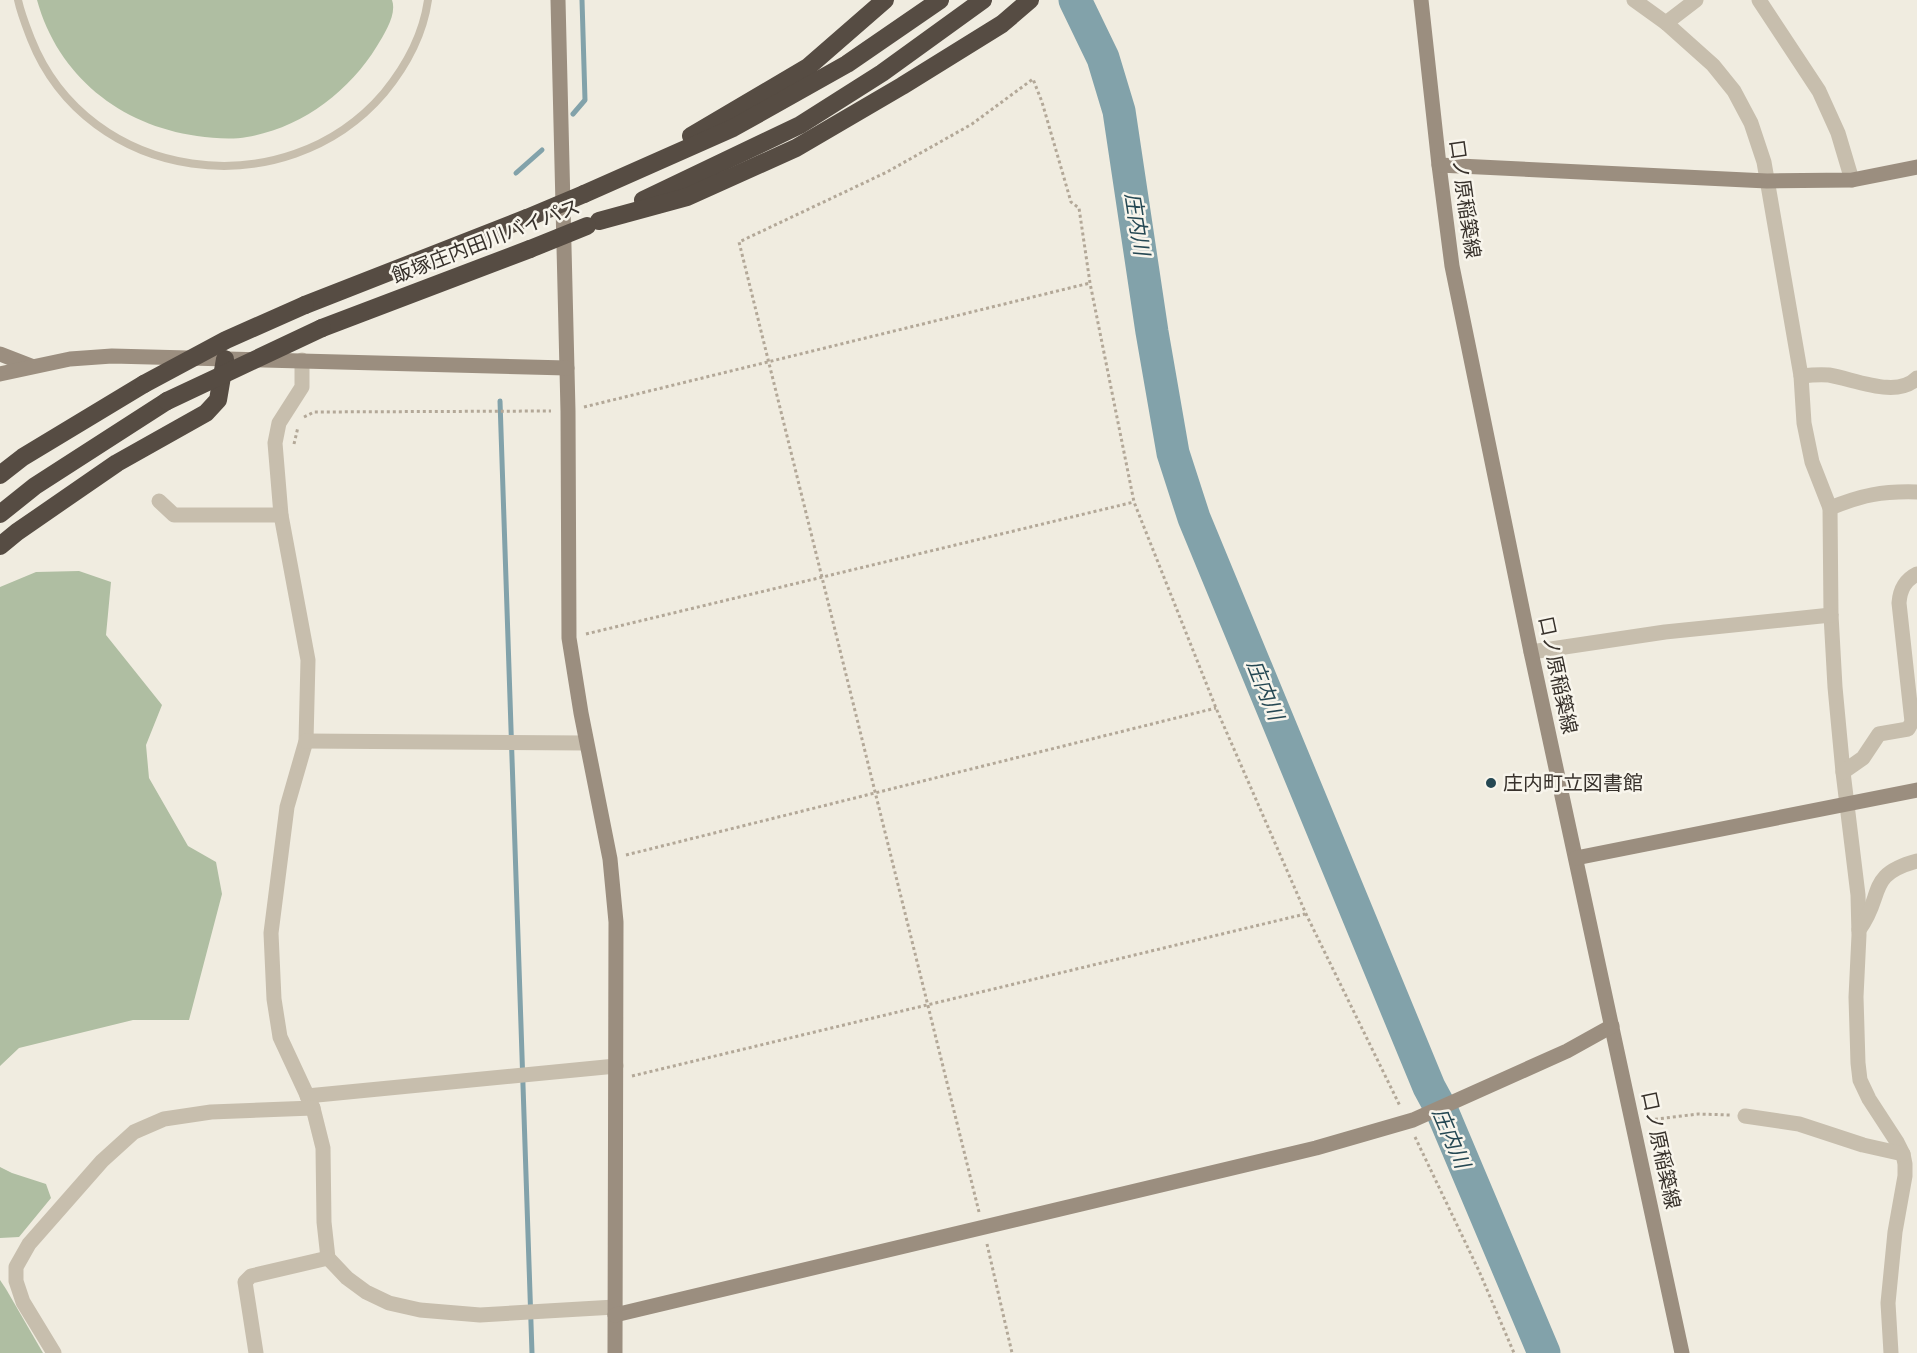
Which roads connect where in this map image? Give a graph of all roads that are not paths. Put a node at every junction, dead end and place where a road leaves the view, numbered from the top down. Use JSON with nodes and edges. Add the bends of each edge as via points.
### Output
{"nodes":[{"id":1,"x":18,"y":0,"type":"edge"},
{"id":2,"x":428,"y":0,"type":"edge"},
{"id":3,"x":558,"y":0,"type":"edge"},
{"id":4,"x":885,"y":0,"type":"edge"},
{"id":5,"x":940,"y":0,"type":"edge"},
{"id":6,"x":1030,"y":0,"type":"edge"},
{"id":7,"x":1421,"y":0,"type":"edge"},
{"id":8,"x":1634,"y":0,"type":"edge"},
{"id":9,"x":1696,"y":0,"type":"edge"},
{"id":10,"x":1759,"y":0,"type":"edge"},
{"id":11,"x":981,"y":1,"type":"edge"},
{"id":12,"x":1666,"y":23,"type":"junction"},
{"id":13,"x":1438,"y":165,"type":"junction"},
{"id":14,"x":1917,"y":167,"type":"edge"},
{"id":15,"x":1852,"y":180,"type":"junction"},
{"id":16,"x":1767,"y":181,"type":"junction"},
{"id":17,"x":612,"y":183,"type":"junction"},
{"id":18,"x":593,"y":224,"type":"junction"},
{"id":19,"x":0,"y":354,"type":"edge"},
{"id":20,"x":225,"y":359,"type":"junction"},
{"id":21,"x":302,"y":360,"type":"junction"},
{"id":22,"x":31,"y":366,"type":"junction"},
{"id":23,"x":567,"y":368,"type":"junction"},
{"id":24,"x":0,"y":374,"type":"edge"},
{"id":25,"x":1801,"y":376,"type":"junction"},
{"id":26,"x":1917,"y":378,"type":"edge"},
{"id":27,"x":0,"y":476,"type":"edge"},
{"id":28,"x":1917,"y":492,"type":"edge"},
{"id":29,"x":159,"y":501,"type":"dead end"},
{"id":30,"x":1830,"y":508,"type":"junction"},
{"id":31,"x":0,"y":514,"type":"edge"},
{"id":32,"x":281,"y":515,"type":"junction"},
{"id":33,"x":0,"y":546,"type":"edge"},
{"id":34,"x":1917,"y":574,"type":"edge"},
{"id":35,"x":1831,"y":615,"type":"junction"},
{"id":36,"x":1531,"y":652,"type":"junction"},
{"id":37,"x":306,"y":741,"type":"junction"},
{"id":38,"x":586,"y":743,"type":"junction"},
{"id":39,"x":1843,"y":772,"type":"junction"},
{"id":40,"x":1917,"y":790,"type":"edge"},
{"id":41,"x":1847,"y":803,"type":"junction"},
{"id":42,"x":1576,"y":858,"type":"junction"},
{"id":43,"x":1917,"y":861,"type":"edge"},
{"id":44,"x":1859,"y":930,"type":"junction"},
{"id":45,"x":1612,"y":1026,"type":"junction"},
{"id":46,"x":616,"y":1073,"type":"junction"},
{"id":47,"x":310,"y":1102,"type":"junction"},
{"id":48,"x":1744,"y":1116,"type":"road end"},
{"id":49,"x":1903,"y":1154,"type":"junction"},
{"id":50,"x":328,"y":1258,"type":"junction"},
{"id":51,"x":615,"y":1311,"type":"junction"},
{"id":52,"x":54,"y":1353,"type":"edge"},
{"id":53,"x":256,"y":1353,"type":"edge"},
{"id":54,"x":615,"y":1353,"type":"edge"},
{"id":55,"x":1682,"y":1353,"type":"edge"},
{"id":56,"x":1891,"y":1353,"type":"edge"}],
"edges":[{"from":1,"to":2,"type":"lane","via":[[51,78],[76,108],[108,134],[142,150],[182,162],[216,166],[294,155],[330,140],[367,112],[395,79],[414,48]]},
{"from":3,"to":23,"type":"street"},
{"from":4,"to":17,"type":"highway","via":[[808,67]]},
{"from":5,"to":17,"type":"highway","name":"飯塚庄内田川バイパス","via":[[847,64],[754,117]]},
{"from":6,"to":18,"type":"highway","via":[[1002,24],[796,148],[687,197]]},
{"from":7,"to":13,"type":"street","name":"口ノ原稲築線"},
{"from":8,"to":12,"type":"street"},
{"from":9,"to":12,"type":"street"},
{"from":10,"to":15,"type":"street","via":[[1819,91],[1838,133]]},
{"from":11,"to":18,"type":"highway","name":"飯塚庄内田川バイパス","via":[[882,73],[800,125]]},
{"from":12,"to":16,"type":"street","via":[[1713,65],[1734,91],[1751,123]]},
{"from":13,"to":16,"type":"street"},
{"from":13,"to":36,"type":"street","name":"口ノ原稲築線","via":[[1452,266]]},
{"from":14,"to":15,"type":"street"},
{"from":15,"to":16,"type":"street"},
{"from":16,"to":25,"type":"street"},
{"from":17,"to":27,"type":"highway","name":"飯塚庄内田川バイパス","bridge":true,"via":[[226,340],[144,384],[23,457]]},
{"from":18,"to":31,"type":"highway","name":"飯塚庄内田川バイパス","bridge":true,"via":[[322,328],[167,401],[35,486]]},
{"from":19,"to":22,"type":"street"},
{"from":20,"to":21,"type":"street"},
{"from":20,"to":22,"type":"street","via":[[112,356]]},
{"from":20,"to":33,"type":"highway","via":[[218,400],[206,413],[117,463]]},
{"from":21,"to":23,"type":"street"},
{"from":21,"to":32,"type":"street","via":[[302,387],[279,423],[275,443]]},
{"from":22,"to":24,"type":"street"},
{"from":23,"to":38,"type":"street","via":[[570,638]]},
{"from":25,"to":26,"type":"street","via":[[1827,374],[1894,388]]},
{"from":25,"to":30,"type":"street","via":[[1812,462]]},
{"from":28,"to":30,"type":"street","via":[[1858,496]]},
{"from":29,"to":32,"type":"street","via":[[174,515]]},
{"from":30,"to":35,"type":"street"},
{"from":32,"to":37,"type":"street","via":[[308,660]]},
{"from":34,"to":39,"type":"street","via":[[1899,591],[1912,722],[1908,729],[1879,734],[1863,758]]},
{"from":35,"to":36,"type":"street","via":[[1665,632]]},
{"from":35,"to":39,"type":"street"},
{"from":36,"to":42,"type":"street","name":"口ノ原稲築線"},
{"from":37,"to":38,"type":"street"},
{"from":37,"to":47,"type":"street","via":[[287,807],[271,933],[280,1037]]},
{"from":38,"to":46,"type":"street","via":[[610,860],[616,922]]},
{"from":39,"to":41,"type":"street"},
{"from":40,"to":41,"type":"street"},
{"from":41,"to":42,"type":"street"},
{"from":41,"to":44,"type":"street"},
{"from":42,"to":45,"type":"street","name":"口ノ原稲築線"},
{"from":43,"to":44,"type":"street","via":[[1887,873],[1880,882],[1869,918]]},
{"from":44,"to":49,"type":"street","via":[[1856,997],[1860,1080]]},
{"from":45,"to":51,"type":"street","via":[[1567,1051],[1411,1121],[1316,1148]]},
{"from":45,"to":55,"type":"street","name":"口ノ原稲築線"},
{"from":46,"to":47,"type":"street"},
{"from":46,"to":51,"type":"street"},
{"from":47,"to":50,"type":"street","via":[[323,1148]]},
{"from":47,"to":52,"type":"street","via":[[164,1119],[134,1132],[102,1161],[29,1244],[16,1267],[23,1302]]},
{"from":48,"to":49,"type":"street","via":[[1799,1124]]},
{"from":49,"to":56,"type":"street","via":[[1905,1176],[1888,1304]]},
{"from":50,"to":51,"type":"street","via":[[366,1292],[420,1310],[480,1315]]},
{"from":50,"to":53,"type":"street","via":[[252,1276],[245,1282]]},
{"from":51,"to":54,"type":"street"}]}
